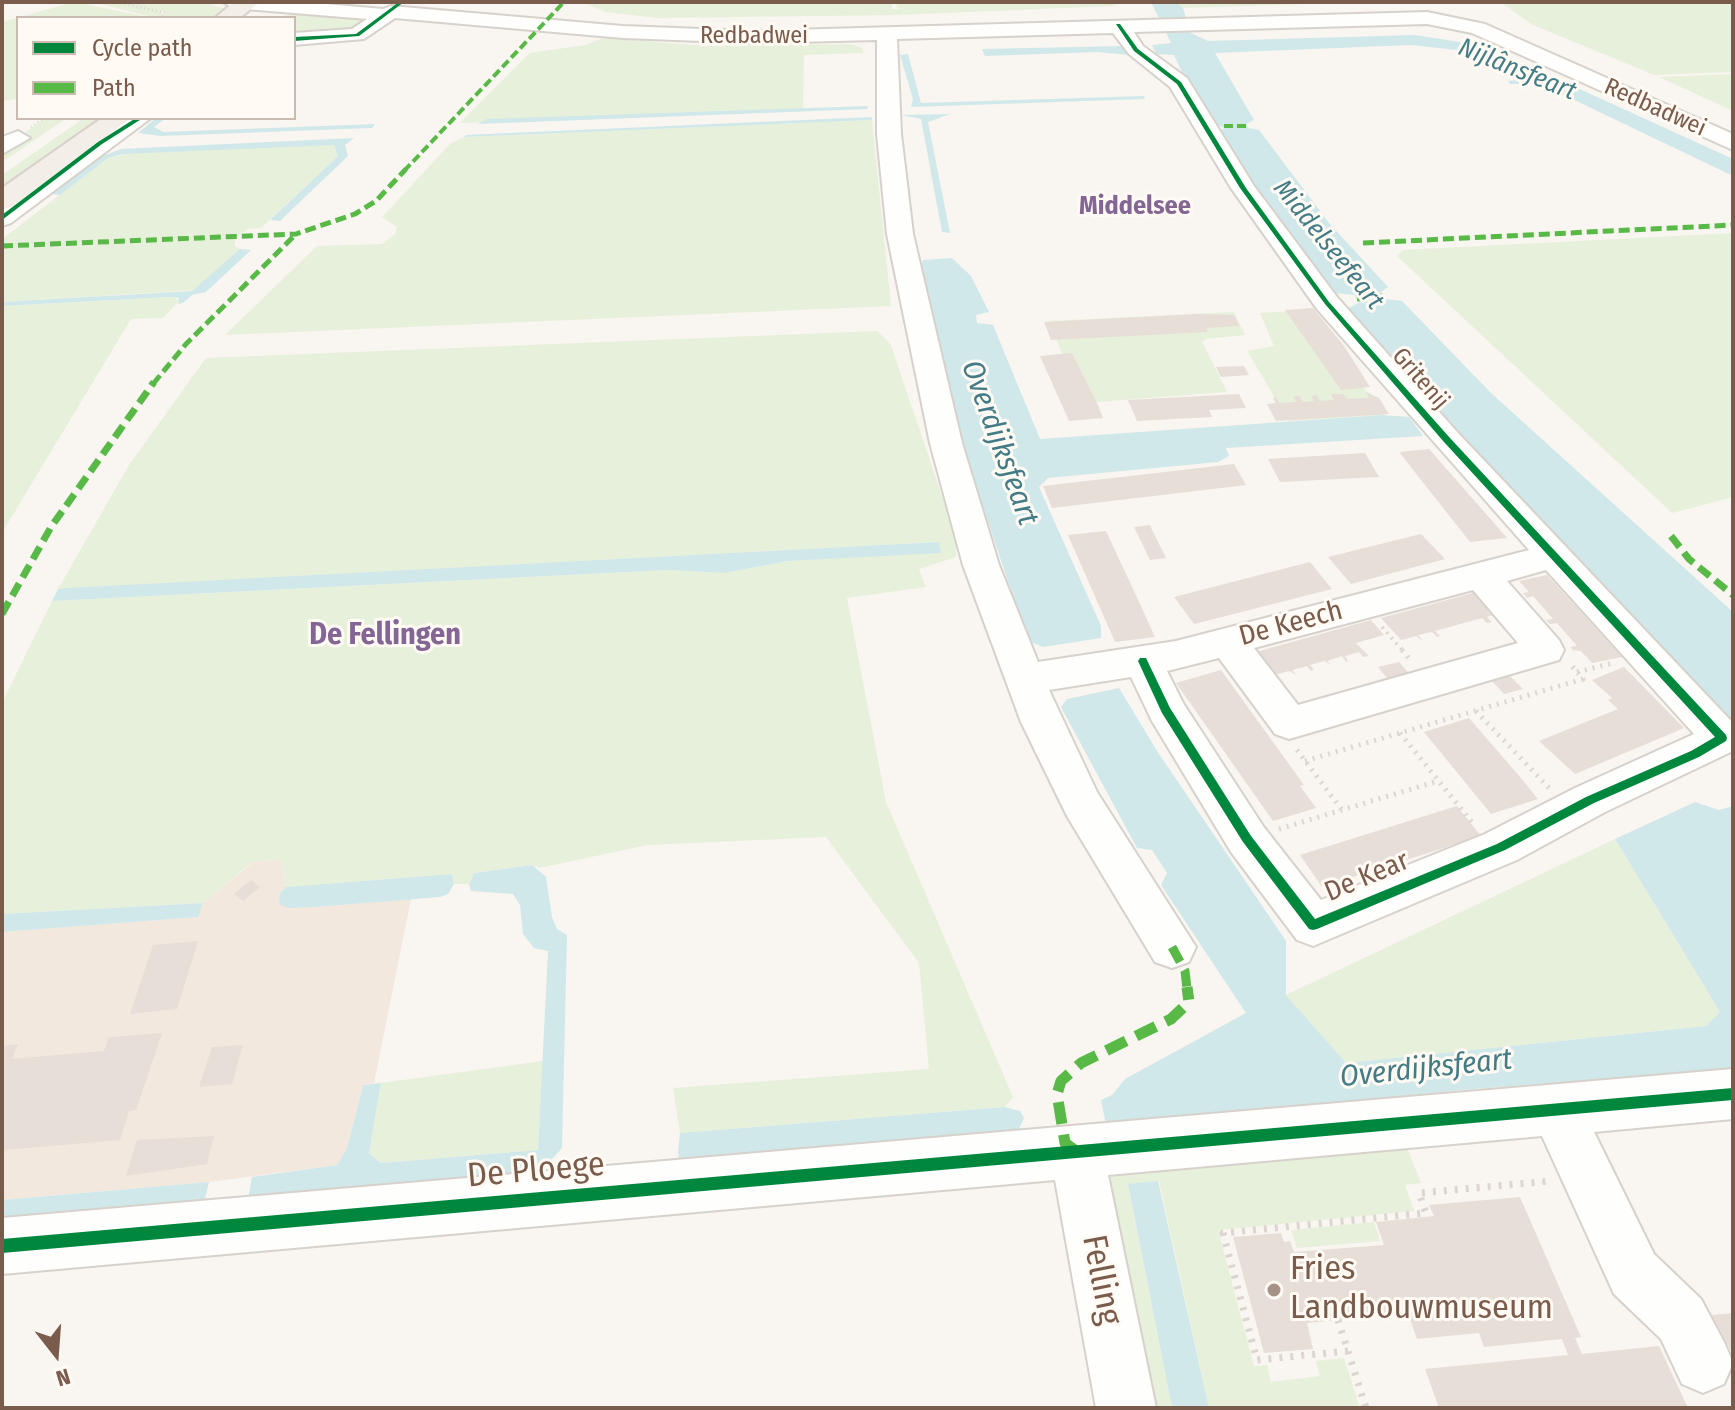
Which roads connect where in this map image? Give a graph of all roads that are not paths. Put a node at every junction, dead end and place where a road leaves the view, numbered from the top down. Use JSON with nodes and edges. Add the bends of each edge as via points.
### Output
{"nodes":[{"id":1,"x":317,"y":2,"type":"edge"},
{"id":2,"x":258,"y":5,"type":"edge"},
{"id":3,"x":393,"y":9,"type":"edge"},
{"id":4,"x":231,"y":16,"type":"edge"},
{"id":5,"x":1204,"y":22,"type":"junction"},
{"id":6,"x":1133,"y":25,"type":"junction"},
{"id":7,"x":887,"y":34,"type":"junction"},
{"id":8,"x":296,"y":39,"type":"edge"},
{"id":9,"x":115,"y":120,"type":"edge"},
{"id":10,"x":137,"y":120,"type":"edge"},
{"id":11,"x":1733,"y":133,"type":"edge"},
{"id":12,"x":20,"y":142,"type":"edge"},
{"id":13,"x":1733,"y":143,"type":"edge"},
{"id":14,"x":2,"y":168,"type":"edge"},
{"id":15,"x":2,"y":201,"type":"edge"},
{"id":16,"x":2,"y":218,"type":"edge"},
{"id":17,"x":1554,"y":556,"type":"junction"},
{"id":18,"x":1481,"y":575,"type":"junction"},
{"id":19,"x":1227,"y":641,"type":"junction"},
{"id":20,"x":1143,"y":661,"type":"junction"},
{"id":21,"x":1025,"y":679,"type":"junction"},
{"id":22,"x":1722,"y":738,"type":"joint"},
{"id":23,"x":1172,"y":947,"type":"dead end"},
{"id":24,"x":1733,"y":1094,"type":"edge"},
{"id":25,"x":1556,"y":1109,"type":"junction"},
{"id":26,"x":1076,"y":1151,"type":"junction"},
{"id":27,"x":2,"y":1246,"type":"edge"},
{"id":28,"x":1703,"y":1363,"type":"dead end"},
{"id":29,"x":1126,"y":1408,"type":"edge"}],
"edges":[{"from":1,"to":3,"type":"street","name":"Redbadwei"},
{"from":2,"to":3,"type":"street","name":"Redbadwei"},
{"from":2,"to":4,"type":"main road"},
{"from":3,"to":7,"type":"street","name":"Redbadwei","via":[[685,36]]},
{"from":3,"to":8,"type":"street","via":[[357,35]]},
{"from":5,"to":6,"type":"street","name":"Redbadwei"},
{"from":5,"to":11,"type":"street","name":"Redbadwei","via":[[1463,14]]},
{"from":5,"to":13,"type":"street","name":"Redbadwei","via":[[1417,18],[1467,24]]},
{"from":6,"to":7,"type":"street","name":"Redbadwei"},
{"from":6,"to":17,"type":"street","name":"Gritenij","via":[[1136,50],[1179,83],[1243,188],[1327,303]]},
{"from":7,"to":21,"type":"street","via":[[889,134],[917,323],[981,565]]},
{"from":9,"to":15,"type":"main road"},
{"from":10,"to":16,"type":"street"},
{"from":12,"to":14,"type":"main road"},
{"from":17,"to":18,"type":"street","name":"De Keech"},
{"from":17,"to":22,"type":"street","name":"Gritenij"},
{"from":18,"to":19,"type":"street","name":"De Keech"},
{"from":18,"to":19,"type":"street","via":[[1545,650],[1289,723]]},
{"from":19,"to":20,"type":"street","name":"De Keech"},
{"from":20,"to":21,"type":"street","name":"De Keech"},
{"from":20,"to":22,"type":"street","name":"De Kear","via":[[1166,710],[1247,839],[1313,925],[1494,850]]},
{"from":21,"to":23,"type":"street","via":[[1082,804]]},
{"from":24,"to":25,"type":"street","name":"De Ploege"},
{"from":25,"to":26,"type":"street","name":"De Ploege"},
{"from":25,"to":28,"type":"street","via":[[1634,1274],[1681,1319]]},
{"from":26,"to":27,"type":"street","name":"De Ploege"},
{"from":26,"to":29,"type":"street","name":"Felling"}]}
